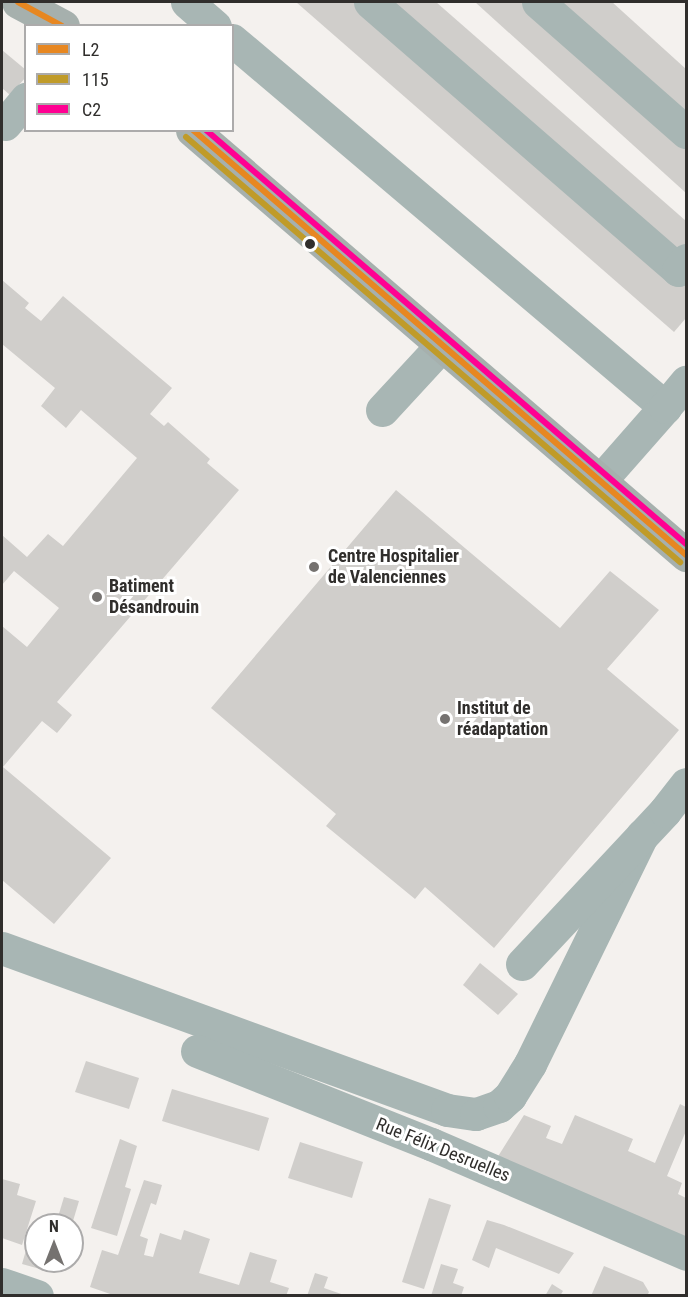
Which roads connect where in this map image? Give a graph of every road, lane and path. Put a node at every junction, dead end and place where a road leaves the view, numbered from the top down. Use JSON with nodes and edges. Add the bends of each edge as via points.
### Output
{"nodes":[{"id":1,"x":18,"y":2,"type":"edge"},
{"id":2,"x":53,"y":2,"type":"edge"},
{"id":3,"x":187,"y":2,"type":"edge"},
{"id":4,"x":370,"y":2,"type":"edge"},
{"id":5,"x":538,"y":2,"type":"edge"},
{"id":6,"x":59,"y":24,"type":"edge"},
{"id":7,"x":71,"y":24,"type":"edge"},
{"id":8,"x":213,"y":24,"type":"edge"},
{"id":9,"x":234,"y":42,"type":"edge"},
{"id":10,"x":24,"y":101,"type":"edge"},
{"id":11,"x":5,"y":124,"type":"dead end"},
{"id":12,"x":194,"y":132,"type":"edge"},
{"id":13,"x":687,"y":132,"type":"edge"},
{"id":14,"x":687,"y":260,"type":"edge"},
{"id":15,"x":442,"y":345,"type":"junction"},
{"id":16,"x":687,"y":382,"type":"edge"},
{"id":17,"x":665,"y":407,"type":"junction"},
{"id":18,"x":382,"y":410,"type":"dead end"},
{"id":19,"x":600,"y":481,"type":"junction"},
{"id":20,"x":687,"y":555,"type":"edge"},
{"id":21,"x":687,"y":784,"type":"edge"},
{"id":22,"x":642,"y":835,"type":"junction"},
{"id":23,"x":2,"y":948,"type":"edge"},
{"id":24,"x":522,"y":964,"type":"dead end"},
{"id":25,"x":197,"y":1051,"type":"dead end"},
{"id":26,"x":687,"y":1254,"type":"edge"},
{"id":27,"x":2,"y":1284,"type":"edge"},
{"id":28,"x":37,"y":1296,"type":"edge"}],
"edges":[{"from":1,"to":6,"type":"main road"},
{"from":2,"to":7,"type":"main road"},
{"from":3,"to":8,"type":"street"},
{"from":4,"to":14,"type":"street","via":[[678,270]]},
{"from":5,"to":13,"type":"street"},
{"from":9,"to":17,"type":"street"},
{"from":10,"to":11,"type":"street"},
{"from":12,"to":15,"type":"main road"},
{"from":15,"to":18,"type":"street"},
{"from":15,"to":19,"type":"main road"},
{"from":16,"to":17,"type":"street"},
{"from":17,"to":19,"type":"street"},
{"from":19,"to":20,"type":"main road"},
{"from":21,"to":22,"type":"street"},
{"from":22,"to":23,"type":"street","via":[[530,1064],[510,1096],[499,1106],[476,1114],[447,1110]]},
{"from":22,"to":24,"type":"street"},
{"from":25,"to":26,"type":"street","name":"Rue Félix Desruelles","via":[[431,1144]]},
{"from":27,"to":28,"type":"street"}]}
